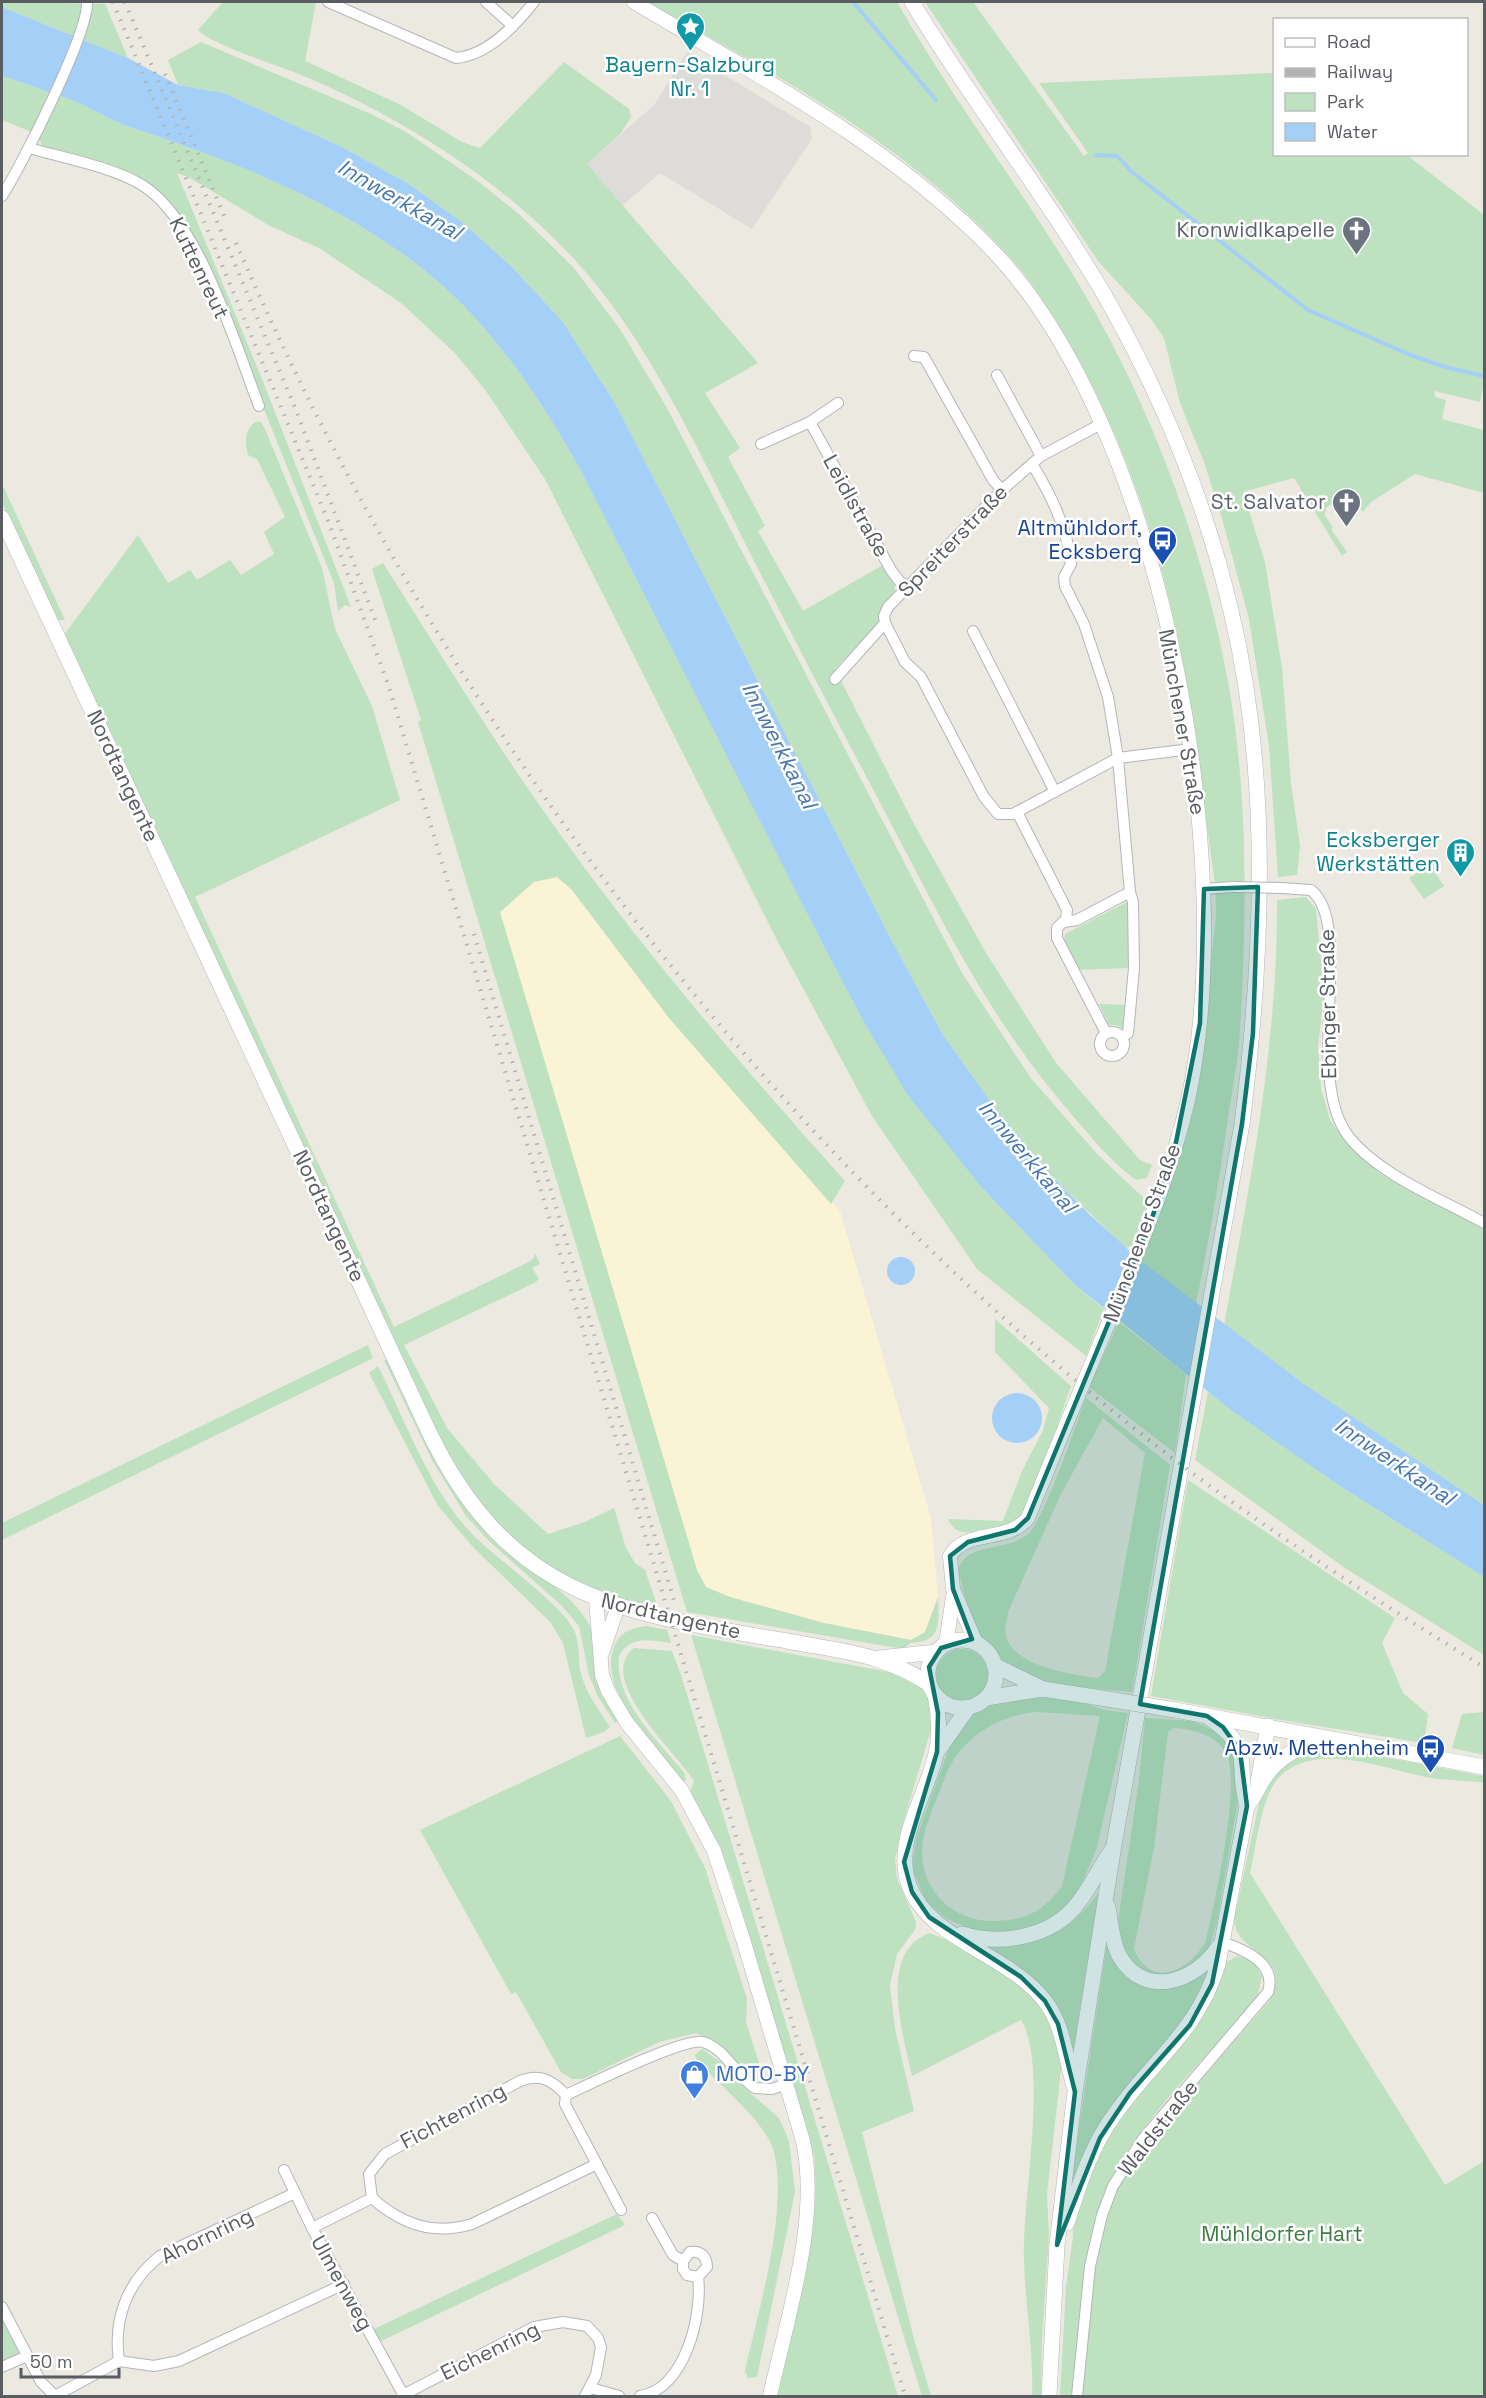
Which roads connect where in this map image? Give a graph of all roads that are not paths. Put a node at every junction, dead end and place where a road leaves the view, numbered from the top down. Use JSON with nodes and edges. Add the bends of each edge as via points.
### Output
{"nodes":[{"id":1,"x":87,"y":2,"type":"edge"},
{"id":2,"x":328,"y":2,"type":"edge"},
{"id":3,"x":486,"y":2,"type":"edge"},
{"id":4,"x":534,"y":2,"type":"edge"},
{"id":5,"x":634,"y":2,"type":"edge"},
{"id":6,"x":912,"y":2,"type":"edge"},
{"id":7,"x":513,"y":26,"type":"junction"},
{"id":8,"x":29,"y":148,"type":"junction"},
{"id":9,"x":2,"y":196,"type":"edge"},
{"id":10,"x":914,"y":356,"type":"dead end"},
{"id":11,"x":997,"y":375,"type":"dead end"},
{"id":12,"x":838,"y":403,"type":"dead end"},
{"id":13,"x":259,"y":406,"type":"dead end"},
{"id":14,"x":810,"y":422,"type":"junction"},
{"id":15,"x":1101,"y":424,"type":"junction"},
{"id":16,"x":761,"y":444,"type":"dead end"},
{"id":17,"x":1041,"y":456,"type":"junction"},
{"id":18,"x":1032,"y":464,"type":"junction"},
{"id":19,"x":1002,"y":489,"type":"junction"},
{"id":20,"x":2,"y":518,"type":"edge"},
{"id":21,"x":908,"y":586,"type":"junction"},
{"id":22,"x":885,"y":623,"type":"junction"},
{"id":23,"x":973,"y":631,"type":"dead end"},
{"id":24,"x":835,"y":679,"type":"dead end"},
{"id":25,"x":1191,"y":748,"type":"junction"},
{"id":26,"x":1118,"y":758,"type":"junction"},
{"id":27,"x":1055,"y":792,"type":"junction"},
{"id":28,"x":1017,"y":812,"type":"junction"},
{"id":29,"x":1204,"y":889,"type":"junction"},
{"id":30,"x":1130,"y":892,"type":"junction"},
{"id":31,"x":1064,"y":922,"type":"junction"},
{"id":32,"x":1106,"y":1033,"type":"junction"},
{"id":33,"x":1123,"y":1037,"type":"junction"},
{"id":34,"x":1485,"y":1222,"type":"edge"},
{"id":35,"x":953,"y":1589,"type":"junction"},
{"id":36,"x":596,"y":1599,"type":"junction"},
{"id":37,"x":618,"y":1606,"type":"junction"},
{"id":38,"x":976,"y":1643,"type":"junction"},
{"id":39,"x":941,"y":1648,"type":"junction"},
{"id":40,"x":602,"y":1653,"type":"junction"},
{"id":41,"x":880,"y":1658,"type":"junction"},
{"id":42,"x":994,"y":1665,"type":"junction"},
{"id":43,"x":932,"y":1689,"type":"junction"},
{"id":44,"x":1043,"y":1689,"type":"junction"},
{"id":45,"x":986,"y":1698,"type":"junction"},
{"id":46,"x":968,"y":1708,"type":"junction"},
{"id":47,"x":1207,"y":1716,"type":"junction"},
{"id":48,"x":1261,"y":1725,"type":"junction"},
{"id":49,"x":1328,"y":1738,"type":"junction"},
{"id":50,"x":937,"y":1752,"type":"junction"},
{"id":51,"x":1243,"y":1760,"type":"junction"},
{"id":52,"x":1485,"y":1767,"type":"edge"},
{"id":53,"x":1251,"y":1802,"type":"junction"},
{"id":54,"x":1114,"y":1845,"type":"junction"},
{"id":55,"x":1106,"y":1898,"type":"junction"},
{"id":56,"x":950,"y":1931,"type":"junction"},
{"id":57,"x":1222,"y":1942,"type":"junction"},
{"id":58,"x":786,"y":2084,"type":"junction"},
{"id":59,"x":1075,"y":2092,"type":"junction"},
{"id":60,"x":566,"y":2095,"type":"junction"},
{"id":61,"x":597,"y":2164,"type":"junction"},
{"id":62,"x":284,"y":2170,"type":"dead end"},
{"id":63,"x":295,"y":2193,"type":"junction"},
{"id":64,"x":372,"y":2198,"type":"junction"},
{"id":65,"x":621,"y":2210,"type":"dead end"},
{"id":66,"x":652,"y":2218,"type":"dead end"},
{"id":67,"x":312,"y":2228,"type":"junction"},
{"id":68,"x":1057,"y":2245,"type":"junction"},
{"id":69,"x":682,"y":2261,"type":"junction"},
{"id":70,"x":699,"y":2277,"type":"junction"},
{"id":71,"x":344,"y":2284,"type":"junction"},
{"id":72,"x":2,"y":2307,"type":"edge"},
{"id":73,"x":27,"y":2356,"type":"junction"},
{"id":74,"x":119,"y":2361,"type":"junction"},
{"id":75,"x":2,"y":2367,"type":"edge"},
{"id":76,"x":588,"y":2392,"type":"edge"},
{"id":77,"x":55,"y":2396,"type":"edge"},
{"id":78,"x":403,"y":2396,"type":"edge"},
{"id":79,"x":619,"y":2397,"type":"edge"},
{"id":80,"x":640,"y":2397,"type":"edge"},
{"id":81,"x":770,"y":2397,"type":"edge"},
{"id":82,"x":1049,"y":2397,"type":"edge"},
{"id":83,"x":1077,"y":2397,"type":"edge"}],
"edges":[{"from":1,"to":8,"type":"street","via":[[83,24]]},
{"from":2,"to":7,"type":"street","via":[[456,58],[478,53]]},
{"from":3,"to":7,"type":"street"},
{"from":4,"to":7,"type":"street"},
{"from":5,"to":15,"type":"street","name":"Münchener Straße","via":[[855,135],[946,206],[996,254],[1027,293],[1071,363]]},
{"from":6,"to":54,"type":"main road","via":[[1072,243],[1142,364],[1188,471],[1212,540],[1232,612],[1247,695],[1255,776],[1258,935],[1253,1033],[1191,1423]]},
{"from":8,"to":9,"type":"street"},
{"from":8,"to":13,"type":"street","name":"Kuttenreut","via":[[130,179],[163,201],[201,262]]},
{"from":10,"to":19,"type":"street","via":[[924,357],[993,480]]},
{"from":11,"to":17,"type":"street"},
{"from":12,"to":14,"type":"street"},
{"from":14,"to":16,"type":"street"},
{"from":14,"to":21,"type":"street","name":"Leidlstraße","via":[[891,570]]},
{"from":15,"to":17,"type":"street","name":"Spreiterstraße"},
{"from":15,"to":25,"type":"street","name":"Münchener Straße","via":[[1148,553]]},
{"from":17,"to":18,"type":"street","name":"Spreiterstraße"},
{"from":18,"to":19,"type":"street","name":"Spreiterstraße"},
{"from":18,"to":26,"type":"street","via":[[1063,530],[1071,564],[1064,578],[1065,586],[1097,659]]},
{"from":19,"to":21,"type":"street","name":"Spreiterstraße"},
{"from":20,"to":36,"type":"main road","name":"Nordtangente","via":[[442,1459],[476,1511],[505,1542],[565,1585]]},
{"from":21,"to":22,"type":"street","name":"Spreiterstraße","via":[[885,611]]},
{"from":22,"to":24,"type":"street","name":"Spreiterstraße"},
{"from":22,"to":28,"type":"street","via":[[904,662],[921,677],[989,805],[998,814]]},
{"from":23,"to":27,"type":"street"},
{"from":25,"to":26,"type":"street"},
{"from":25,"to":29,"type":"street","name":"Münchener Straße"},
{"from":26,"to":27,"type":"street"},
{"from":26,"to":30,"type":"street"},
{"from":27,"to":28,"type":"street"},
{"from":28,"to":31,"type":"street","via":[[1067,910]]},
{"from":29,"to":34,"type":"street","name":"Ebinger Straße","bridge":true,"via":[[1311,890],[1323,906],[1331,992],[1327,1076],[1342,1126],[1377,1162]]},
{"from":29,"to":35,"type":"street","name":"Münchener Straße","via":[[1196,1059],[1153,1215],[1028,1518],[1007,1533],[956,1547],[949,1564]]},
{"from":30,"to":31,"type":"street","via":[[1077,920]]},
{"from":30,"to":33,"type":"street","via":[[1134,968],[1128,1033]]},
{"from":31,"to":32,"type":"street","via":[[1057,928],[1057,938]]},
{"from":32,"to":33,"type":"street","via":[[1117,1032]]},
{"from":32,"to":33,"type":"street","via":[[1100,1044],[1110,1056],[1121,1052]]},
{"from":35,"to":38,"type":"street","name":"Münchener Straße"},
{"from":35,"to":39,"type":"street","name":"Münchener Straße","via":[[953,1609]]},
{"from":36,"to":37,"type":"main road","name":"Nordtangente"},
{"from":36,"to":40,"type":"street"},
{"from":37,"to":40,"type":"street"},
{"from":37,"to":41,"type":"main road","name":"Nordtangente","via":[[736,1633]]},
{"from":38,"to":39,"type":"main road","via":[[961,1641]]},
{"from":38,"to":42,"type":"main road"},
{"from":39,"to":41,"type":"main road","name":"Nordtangente"},
{"from":39,"to":43,"type":"main road","via":[[929,1667]]},
{"from":40,"to":58,"type":"street","via":[[602,1675],[612,1700],[682,1791],[714,1851]]},
{"from":41,"to":43,"type":"main road","name":"Nordtangente"},
{"from":42,"to":44,"type":"main road"},
{"from":42,"to":45,"type":"main road","via":[[994,1683]]},
{"from":43,"to":46,"type":"main road","via":[[950,1706]]},
{"from":43,"to":50,"type":"main road","via":[[938,1713]]},
{"from":44,"to":45,"type":"main road"},
{"from":44,"to":47,"type":"main road","bridge":true},
{"from":45,"to":46,"type":"main road"},
{"from":46,"to":50,"type":"main road"},
{"from":47,"to":48,"type":"main road"},
{"from":47,"to":51,"type":"main road","via":[[1233,1738]]},
{"from":48,"to":49,"type":"main road"},
{"from":48,"to":51,"type":"main road"},
{"from":48,"to":53,"type":"main road"},
{"from":49,"to":52,"type":"main road"},
{"from":49,"to":53,"type":"main road","via":[[1282,1758],[1263,1779]]},
{"from":50,"to":56,"type":"main road","via":[[909,1833],[904,1862],[908,1883],[922,1909]]},
{"from":51,"to":53,"type":"main road","via":[[1244,1794]]},
{"from":53,"to":57,"type":"main road"},
{"from":54,"to":55,"type":"main road"},
{"from":54,"to":56,"type":"main road","via":[[1077,1905],[1052,1925],[1036,1933],[1004,1939]]},
{"from":55,"to":57,"type":"main road","via":[[1120,1957],[1150,1981],[1172,1982],[1192,1974],[1203,1967]]},
{"from":55,"to":59,"type":"main road"},
{"from":56,"to":59,"type":"main road","via":[[1010,1968],[1045,2001],[1063,2038]]},
{"from":57,"to":68,"type":"main road","via":[[1212,1984],[1190,2025],[1130,2092],[1100,2138]]},
{"from":57,"to":83,"type":"street","name":"Waldstraße","via":[[1263,1963],[1270,1982],[1268,1992],[1148,2133],[1113,2186],[1090,2266]]},
{"from":58,"to":60,"type":"street","via":[[772,2089],[755,2088],[724,2055],[697,2041]]},
{"from":58,"to":81,"type":"street","via":[[807,2159],[810,2198]]},
{"from":59,"to":68,"type":"main road"},
{"from":60,"to":61,"type":"street","via":[[565,2104]]},
{"from":60,"to":64,"type":"street","name":"Fichtenring","via":[[552,2081],[536,2077],[488,2097],[385,2154],[369,2174]]},
{"from":61,"to":64,"type":"street","via":[[456,2229],[409,2224]]},
{"from":61,"to":65,"type":"street"},
{"from":62,"to":63,"type":"street","name":"Ulmenweg"},
{"from":63,"to":67,"type":"street","name":"Ulmenweg"},
{"from":63,"to":74,"type":"street","name":"Ahornring","via":[[160,2256],[144,2269],[126,2298]]},
{"from":64,"to":67,"type":"street"},
{"from":66,"to":69,"type":"street","via":[[673,2255]]},
{"from":67,"to":71,"type":"street","name":"Ulmenweg"},
{"from":68,"to":82,"type":"main road"},
{"from":69,"to":70,"type":"street","via":[[687,2275]]},
{"from":69,"to":70,"type":"street","via":[[690,2252],[705,2256],[707,2267]]},
{"from":70,"to":80,"type":"street","via":[[701,2296],[688,2347],[668,2381]]},
{"from":71,"to":74,"type":"street","via":[[179,2361],[154,2366]]},
{"from":71,"to":78,"type":"street","name":"Ulmenweg"},
{"from":72,"to":73,"type":"street"},
{"from":73,"to":75,"type":"street"},
{"from":73,"to":77,"type":"street","via":[[41,2382]]},
{"from":74,"to":77,"type":"street"},
{"from":76,"to":78,"type":"street","name":"Eichenring","via":[[601,2357],[598,2338],[586,2326],[563,2322],[534,2327]]},
{"from":76,"to":79,"type":"street","name":"Eichenring"}]}
